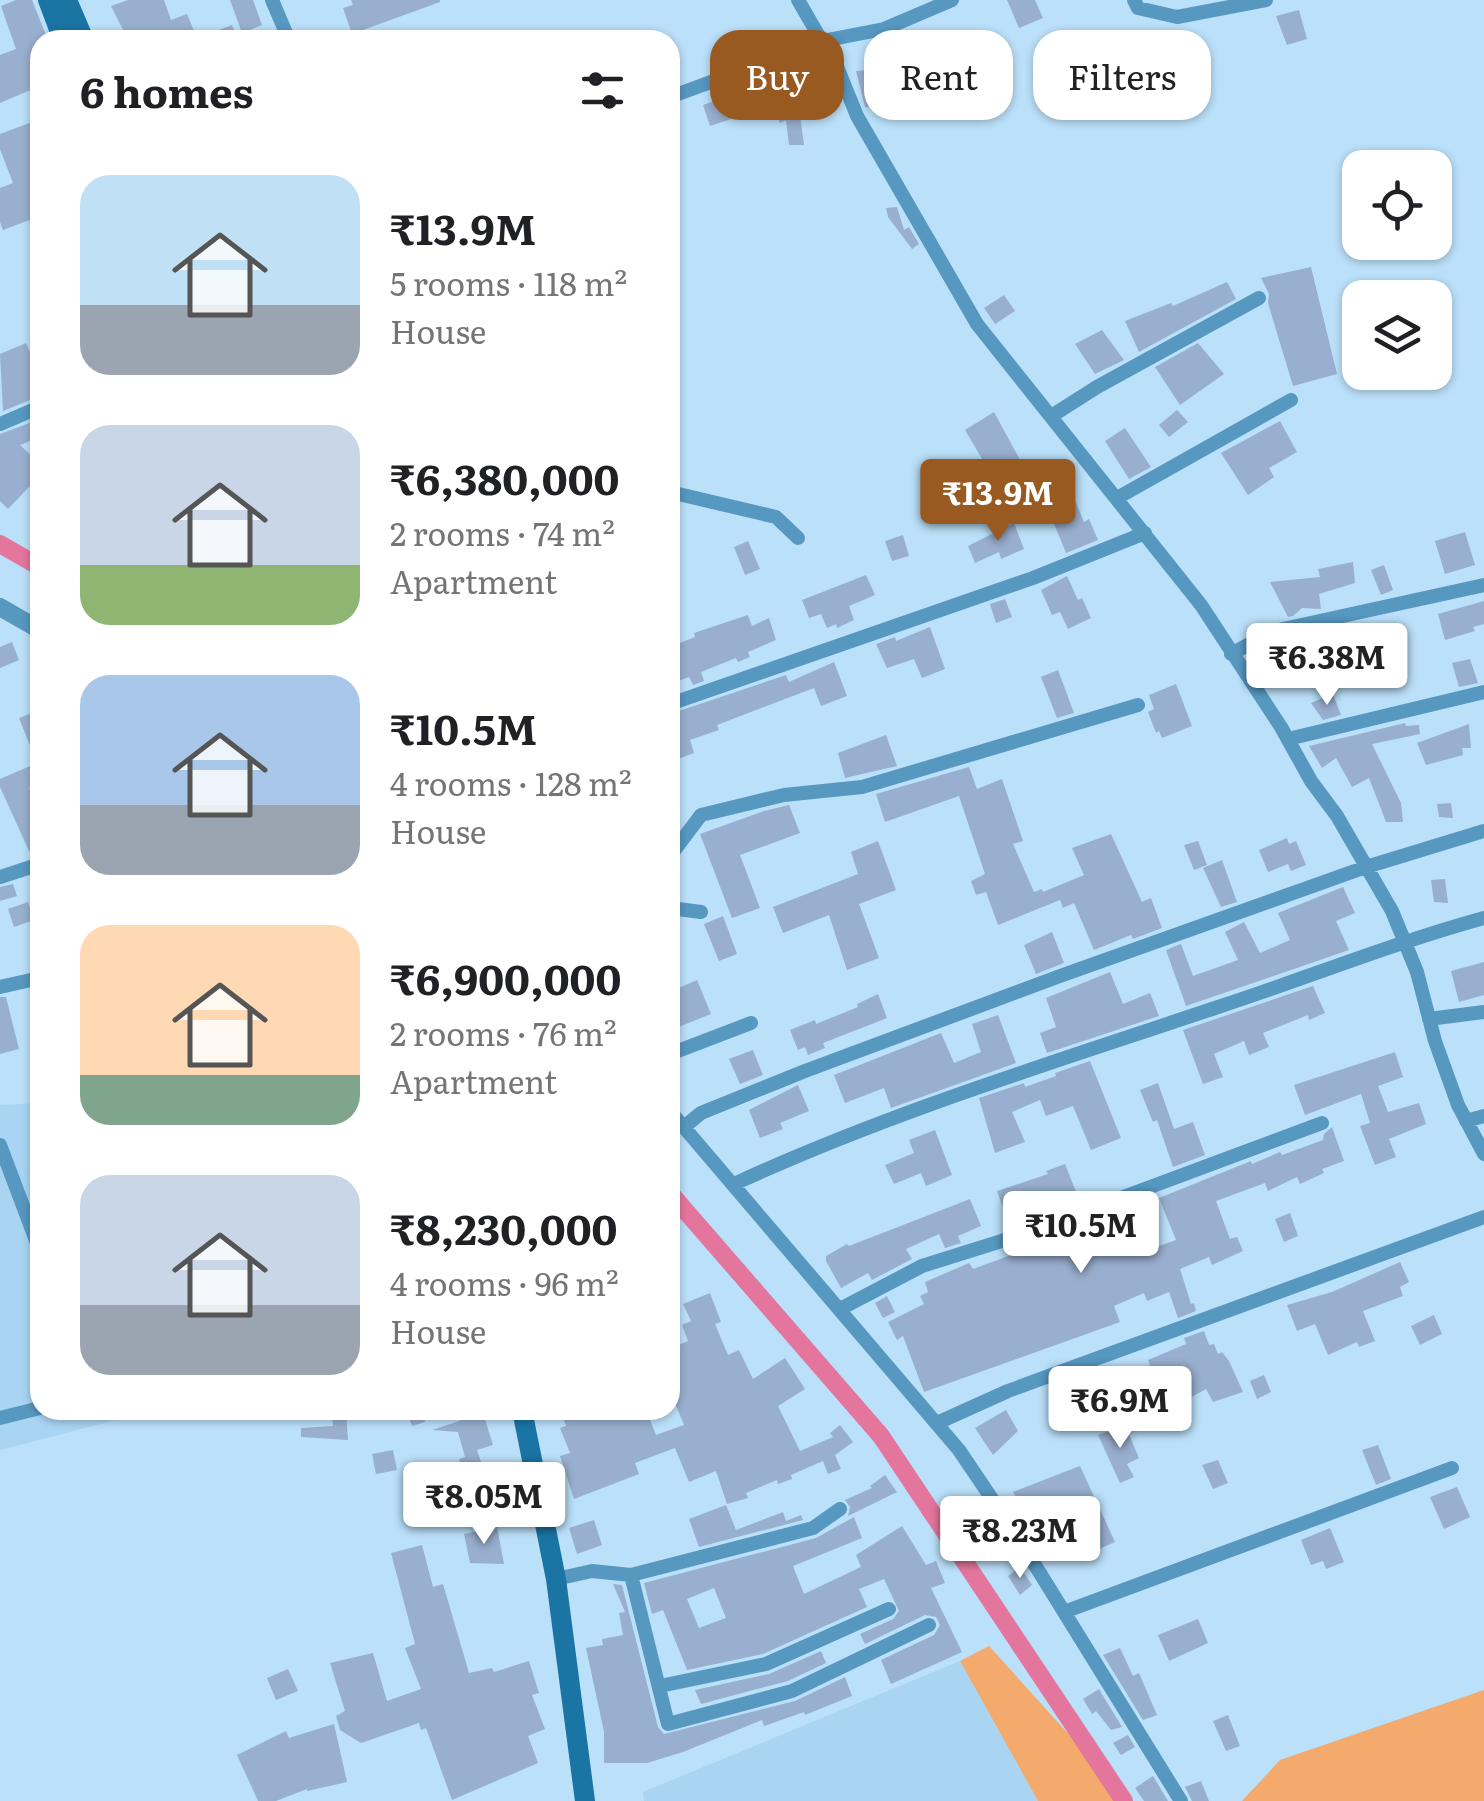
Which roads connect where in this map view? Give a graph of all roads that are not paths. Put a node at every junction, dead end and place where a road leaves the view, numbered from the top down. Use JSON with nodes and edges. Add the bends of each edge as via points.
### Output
{"nodes":[{"id":1,"x":48,"y":0,"type":"edge"},
{"id":2,"x":66,"y":0,"type":"edge"},
{"id":3,"x":272,"y":0,"type":"edge"},
{"id":4,"x":798,"y":0,"type":"edge"},
{"id":5,"x":952,"y":0,"type":"edge"},
{"id":6,"x":1134,"y":0,"type":"edge"},
{"id":7,"x":1266,"y":0,"type":"edge"},
{"id":8,"x":59,"y":30,"type":"edge"},
{"id":9,"x":80,"y":30,"type":"edge"},
{"id":10,"x":285,"y":30,"type":"edge"},
{"id":11,"x":816,"y":30,"type":"edge"},
{"id":12,"x":844,"y":37,"type":"edge"},
{"id":13,"x":710,"y":82,"type":"edge"},
{"id":14,"x":844,"y":90,"type":"edge"},
{"id":15,"x":680,"y":92,"type":"edge"},
{"id":16,"x":1259,"y":298,"type":"dead end"},
{"id":17,"x":1290,"y":400,"type":"dead end"},
{"id":18,"x":30,"y":411,"type":"edge"},
{"id":19,"x":1053,"y":415,"type":"junction"},
{"id":20,"x":0,"y":424,"type":"edge"},
{"id":21,"x":680,"y":494,"type":"edge"},
{"id":22,"x":1117,"y":498,"type":"junction"},
{"id":23,"x":1145,"y":533,"type":"junction"},
{"id":24,"x":798,"y":538,"type":"dead end"},
{"id":25,"x":1484,"y":585,"type":"edge"},
{"id":26,"x":0,"y":607,"type":"edge"},
{"id":27,"x":30,"y":624,"type":"edge"},
{"id":28,"x":1231,"y":654,"type":"junction"},
{"id":29,"x":1484,"y":692,"type":"edge"},
{"id":30,"x":680,"y":701,"type":"edge"},
{"id":31,"x":1138,"y":705,"type":"dead end"},
{"id":32,"x":1288,"y":739,"type":"junction"},
{"id":33,"x":1484,"y":831,"type":"edge"},
{"id":34,"x":680,"y":843,"type":"edge"},
{"id":35,"x":30,"y":867,"type":"edge"},
{"id":36,"x":1366,"y":867,"type":"junction"},
{"id":37,"x":0,"y":877,"type":"edge"},
{"id":38,"x":680,"y":909,"type":"edge"},
{"id":39,"x":701,"y":912,"type":"dead end"},
{"id":40,"x":1484,"y":918,"type":"edge"},
{"id":41,"x":1404,"y":940,"type":"junction"},
{"id":42,"x":30,"y":980,"type":"edge"},
{"id":43,"x":0,"y":987,"type":"edge"},
{"id":44,"x":1484,"y":1012,"type":"edge"},
{"id":45,"x":1429,"y":1019,"type":"junction"},
{"id":46,"x":752,"y":1023,"type":"dead end"},
{"id":47,"x":680,"y":1050,"type":"edge"},
{"id":48,"x":1484,"y":1116,"type":"edge"},
{"id":49,"x":1466,"y":1121,"type":"junction"},
{"id":50,"x":680,"y":1122,"type":"edge"},
{"id":51,"x":1322,"y":1122,"type":"dead end"},
{"id":52,"x":684,"y":1127,"type":"junction"},
{"id":53,"x":0,"y":1145,"type":"edge"},
{"id":54,"x":1484,"y":1154,"type":"edge"},
{"id":55,"x":734,"y":1184,"type":"junction"},
{"id":56,"x":1484,"y":1217,"type":"edge"},
{"id":57,"x":30,"y":1224,"type":"edge"},
{"id":58,"x":840,"y":1309,"type":"junction"},
{"id":59,"x":30,"y":1410,"type":"edge"},
{"id":60,"x":0,"y":1418,"type":"edge"},
{"id":61,"x":524,"y":1420,"type":"edge"},
{"id":62,"x":936,"y":1423,"type":"junction"},
{"id":63,"x":1452,"y":1468,"type":"dead end"},
{"id":64,"x":840,"y":1509,"type":"dead end"},
{"id":65,"x":630,"y":1575,"type":"junction"},
{"id":66,"x":556,"y":1579,"type":"junction"},
{"id":67,"x":889,"y":1609,"type":"dead end"},
{"id":68,"x":1064,"y":1612,"type":"junction"},
{"id":69,"x":928,"y":1626,"type":"dead end"},
{"id":70,"x":660,"y":1686,"type":"junction"},
{"id":71,"x":585,"y":1801,"type":"edge"},
{"id":72,"x":1181,"y":1801,"type":"edge"}],
"edges":[{"from":1,"to":8,"type":"main road"},
{"from":2,"to":9,"type":"main road"},
{"from":3,"to":10,"type":"street"},
{"from":4,"to":11,"type":"street"},
{"from":5,"to":12,"type":"street","via":[[884,29]]},
{"from":6,"to":7,"type":"street","via":[[1138,8],[1177,17]]},
{"from":13,"to":15,"type":"street"},
{"from":14,"to":19,"type":"street","via":[[978,324]]},
{"from":16,"to":19,"type":"street"},
{"from":17,"to":22,"type":"street"},
{"from":18,"to":20,"type":"street"},
{"from":19,"to":22,"type":"street"},
{"from":21,"to":24,"type":"street","via":[[776,517]]},
{"from":22,"to":23,"type":"street"},
{"from":23,"to":28,"type":"street"},
{"from":23,"to":30,"type":"street"},
{"from":25,"to":28,"type":"street","via":[[1274,631]]},
{"from":26,"to":27,"type":"street"},
{"from":28,"to":32,"type":"street"},
{"from":29,"to":32,"type":"street"},
{"from":31,"to":34,"type":"street","via":[[862,787],[784,795],[700,816]]},
{"from":32,"to":36,"type":"street"},
{"from":33,"to":36,"type":"street"},
{"from":35,"to":37,"type":"street"},
{"from":36,"to":41,"type":"street"},
{"from":36,"to":52,"type":"street","via":[[805,1071],[702,1113]]},
{"from":38,"to":39,"type":"street"},
{"from":40,"to":41,"type":"street"},
{"from":41,"to":45,"type":"street"},
{"from":41,"to":55,"type":"street","via":[[874,1125]]},
{"from":42,"to":43,"type":"street"},
{"from":44,"to":45,"type":"street"},
{"from":45,"to":49,"type":"street"},
{"from":46,"to":47,"type":"street"},
{"from":48,"to":49,"type":"street"},
{"from":49,"to":54,"type":"street"},
{"from":50,"to":52,"type":"street"},
{"from":51,"to":58,"type":"street","via":[[922,1266]]},
{"from":52,"to":55,"type":"street"},
{"from":53,"to":57,"type":"street"},
{"from":55,"to":58,"type":"street"},
{"from":56,"to":62,"type":"street"},
{"from":58,"to":62,"type":"street"},
{"from":59,"to":60,"type":"street"},
{"from":61,"to":66,"type":"main road"},
{"from":62,"to":68,"type":"street"},
{"from":63,"to":68,"type":"street"},
{"from":64,"to":65,"type":"street","via":[[813,1528]]},
{"from":65,"to":66,"type":"street","via":[[592,1572]]},
{"from":65,"to":70,"type":"street"},
{"from":66,"to":71,"type":"main road"},
{"from":67,"to":70,"type":"street","via":[[766,1664]]},
{"from":68,"to":72,"type":"street"},
{"from":69,"to":70,"type":"street","via":[[792,1691],[668,1724]]}]}
